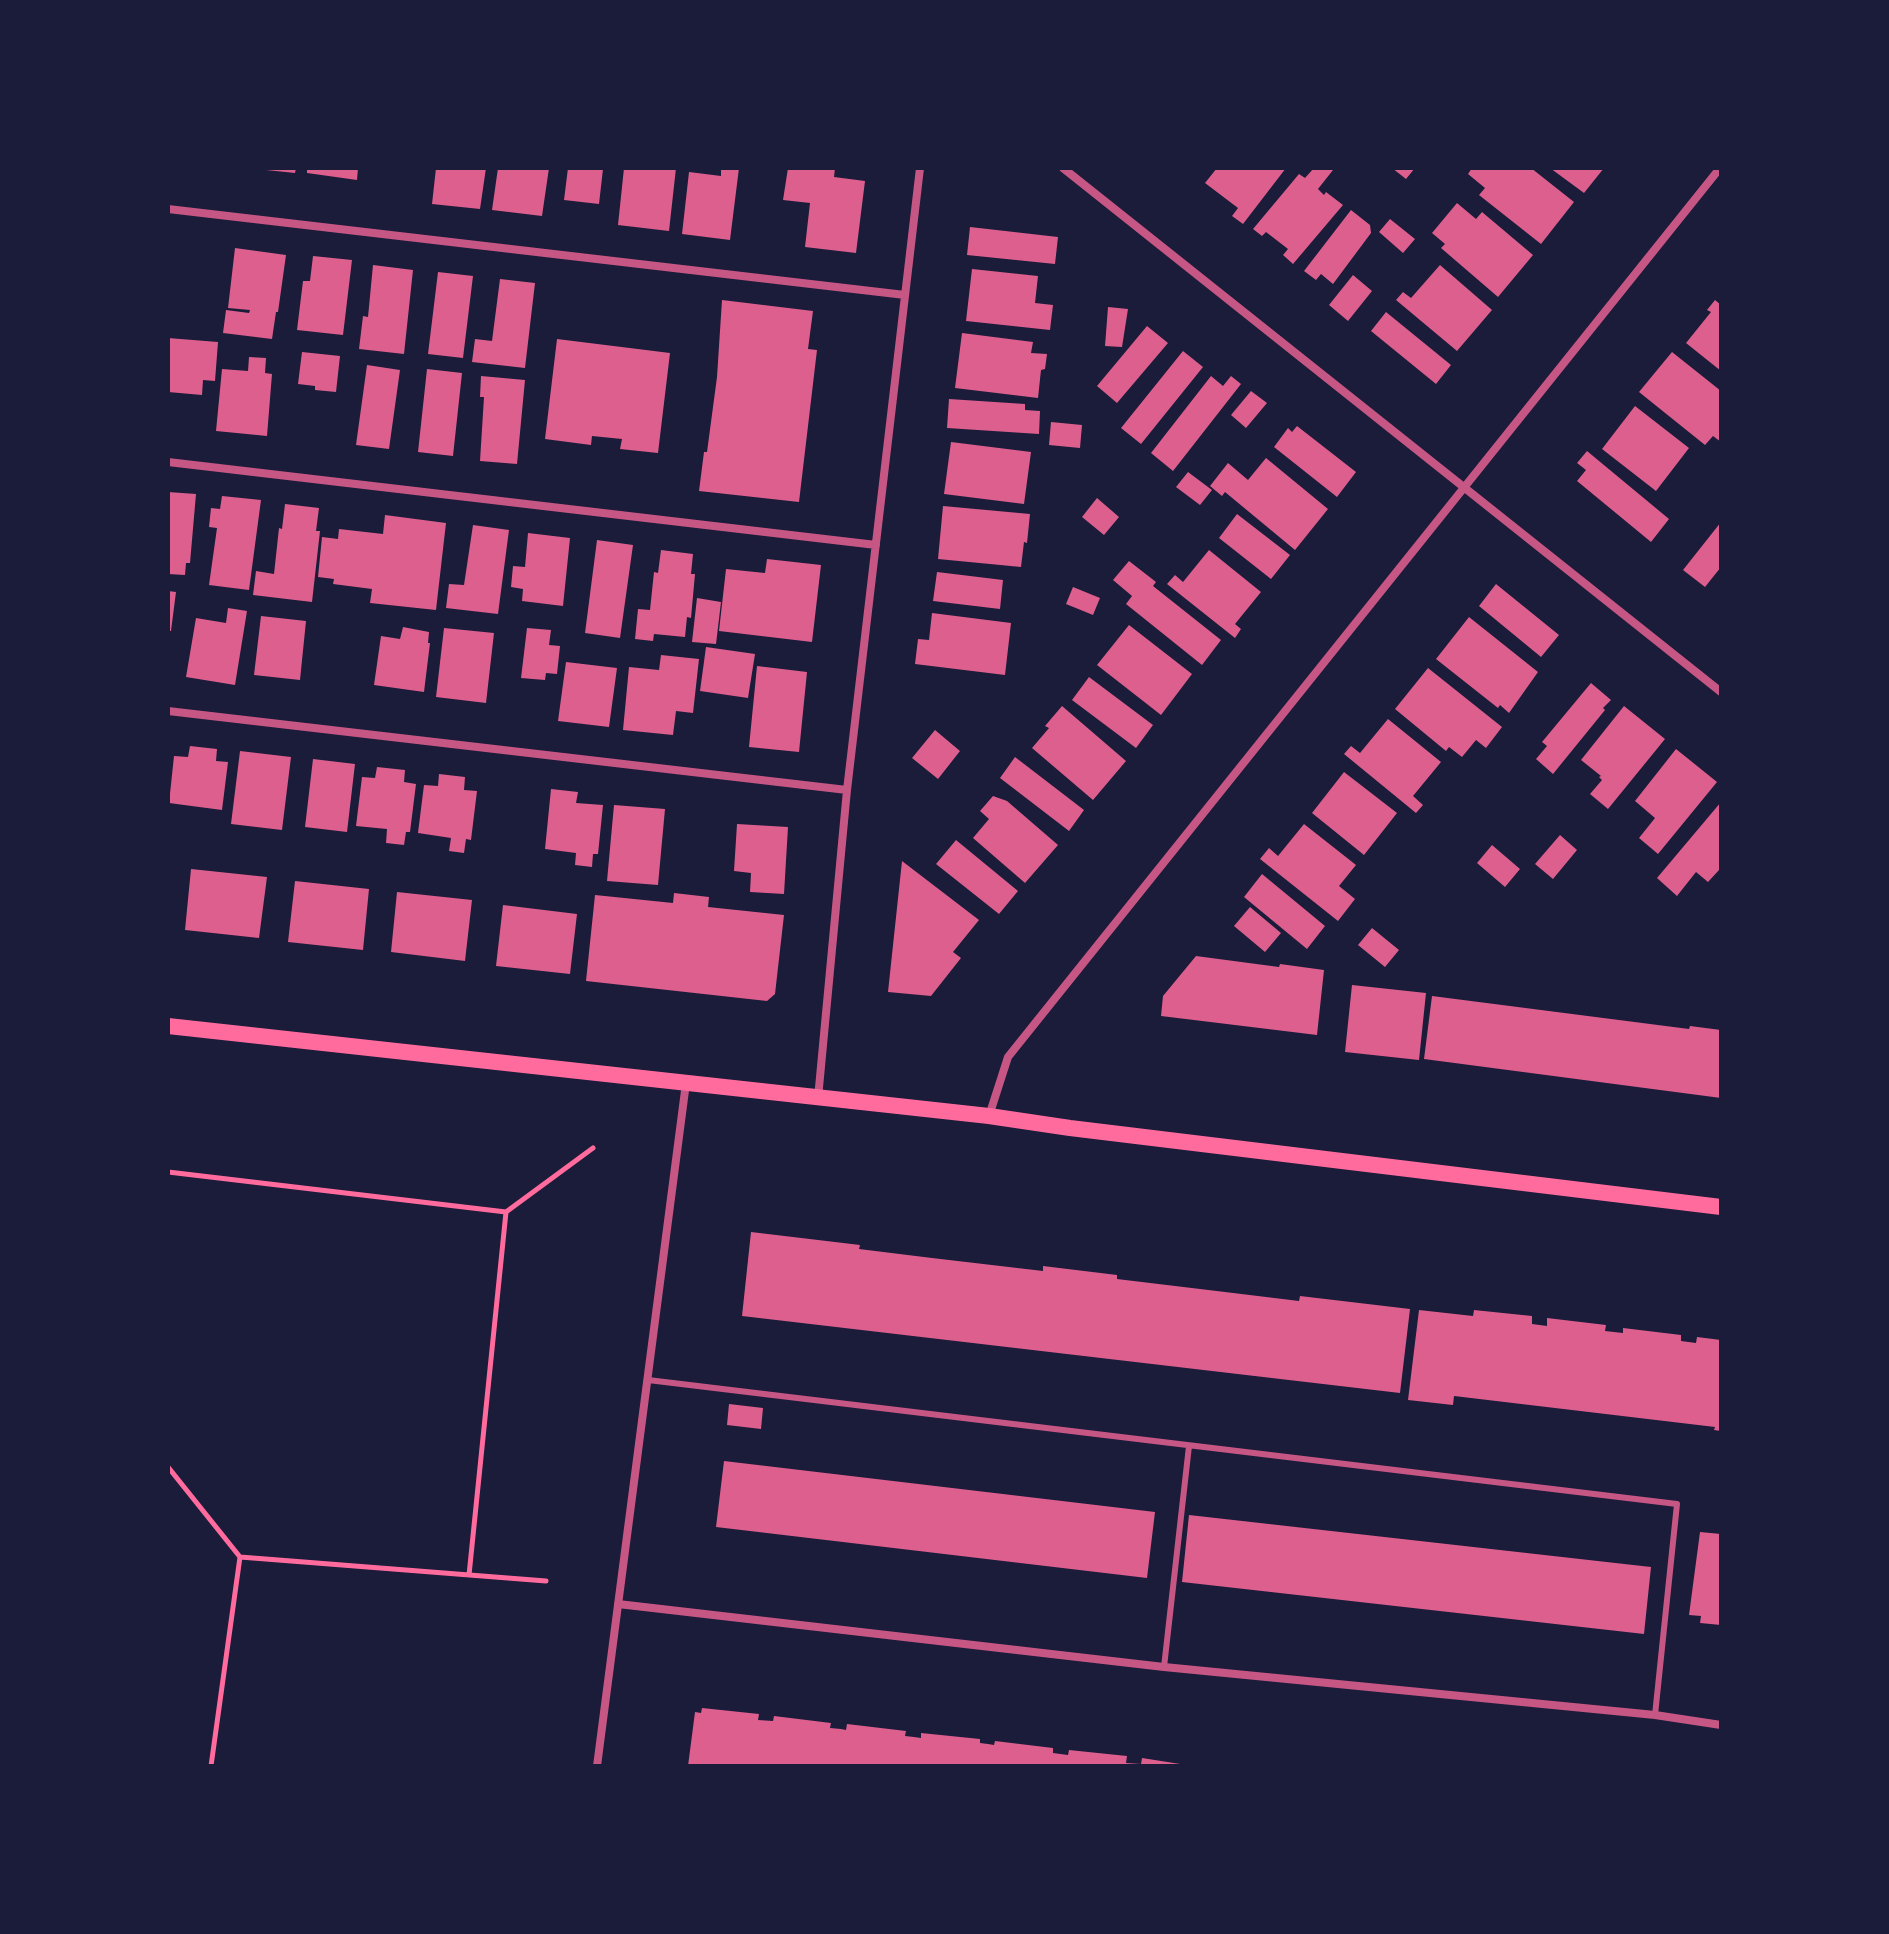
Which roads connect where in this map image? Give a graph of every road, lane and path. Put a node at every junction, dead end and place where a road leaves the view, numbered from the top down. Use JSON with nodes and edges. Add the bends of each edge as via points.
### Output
{"nodes":[{"id":1,"x":920,"y":168,"type":"edge"},
{"id":2,"x":1063,"y":168,"type":"edge"},
{"id":3,"x":1720,"y":168,"type":"edge"},
{"id":4,"x":168,"y":209,"type":"edge"},
{"id":5,"x":905,"y":295,"type":"junction"},
{"id":6,"x":168,"y":462,"type":"edge"},
{"id":7,"x":1465,"y":486,"type":"junction"},
{"id":8,"x":876,"y":545,"type":"junction"},
{"id":9,"x":1721,"y":692,"type":"edge"},
{"id":10,"x":168,"y":711,"type":"edge"},
{"id":11,"x":847,"y":790,"type":"junction"},
{"id":12,"x":168,"y":1026,"type":"edge"},
{"id":13,"x":686,"y":1083,"type":"junction"},
{"id":14,"x":818,"y":1099,"type":"junction"},
{"id":15,"x":989,"y":1116,"type":"junction"},
{"id":16,"x":593,"y":1148,"type":"dead end"},
{"id":17,"x":168,"y":1172,"type":"edge"},
{"id":18,"x":1721,"y":1207,"type":"edge"},
{"id":19,"x":506,"y":1212,"type":"junction"},
{"id":20,"x":648,"y":1380,"type":"junction"},
{"id":21,"x":1189,"y":1446,"type":"junction"},
{"id":22,"x":168,"y":1467,"type":"edge"},
{"id":23,"x":240,"y":1557,"type":"junction"},
{"id":24,"x":469,"y":1575,"type":"junction"},
{"id":25,"x":546,"y":1581,"type":"dead end"},
{"id":26,"x":618,"y":1604,"type":"junction"},
{"id":27,"x":1164,"y":1667,"type":"junction"},
{"id":28,"x":1655,"y":1715,"type":"junction"},
{"id":29,"x":1721,"y":1725,"type":"edge"},
{"id":30,"x":211,"y":1766,"type":"edge"},
{"id":31,"x":597,"y":1766,"type":"edge"}],
"edges":[{"from":1,"to":5,"type":"street"},
{"from":2,"to":7,"type":"street"},
{"from":3,"to":7,"type":"street"},
{"from":4,"to":5,"type":"street"},
{"from":5,"to":8,"type":"street"},
{"from":6,"to":8,"type":"street"},
{"from":7,"to":9,"type":"street"},
{"from":7,"to":15,"type":"street","via":[[1008,1057]]},
{"from":8,"to":11,"type":"street"},
{"from":10,"to":11,"type":"street"},
{"from":11,"to":14,"type":"street"},
{"from":12,"to":13,"type":"main road"},
{"from":13,"to":14,"type":"main road"},
{"from":13,"to":20,"type":"street"},
{"from":14,"to":15,"type":"main road"},
{"from":15,"to":18,"type":"main road"},
{"from":16,"to":19,"type":"path"},
{"from":17,"to":19,"type":"path"},
{"from":19,"to":24,"type":"path"},
{"from":20,"to":21,"type":"lane"},
{"from":20,"to":26,"type":"street"},
{"from":21,"to":27,"type":"lane"},
{"from":21,"to":28,"type":"lane","via":[[1677,1504]]},
{"from":22,"to":23,"type":"path"},
{"from":23,"to":24,"type":"path"},
{"from":23,"to":30,"type":"path"},
{"from":24,"to":25,"type":"path"},
{"from":26,"to":27,"type":"street"},
{"from":26,"to":31,"type":"street"},
{"from":27,"to":28,"type":"street"},
{"from":28,"to":29,"type":"street"}]}
